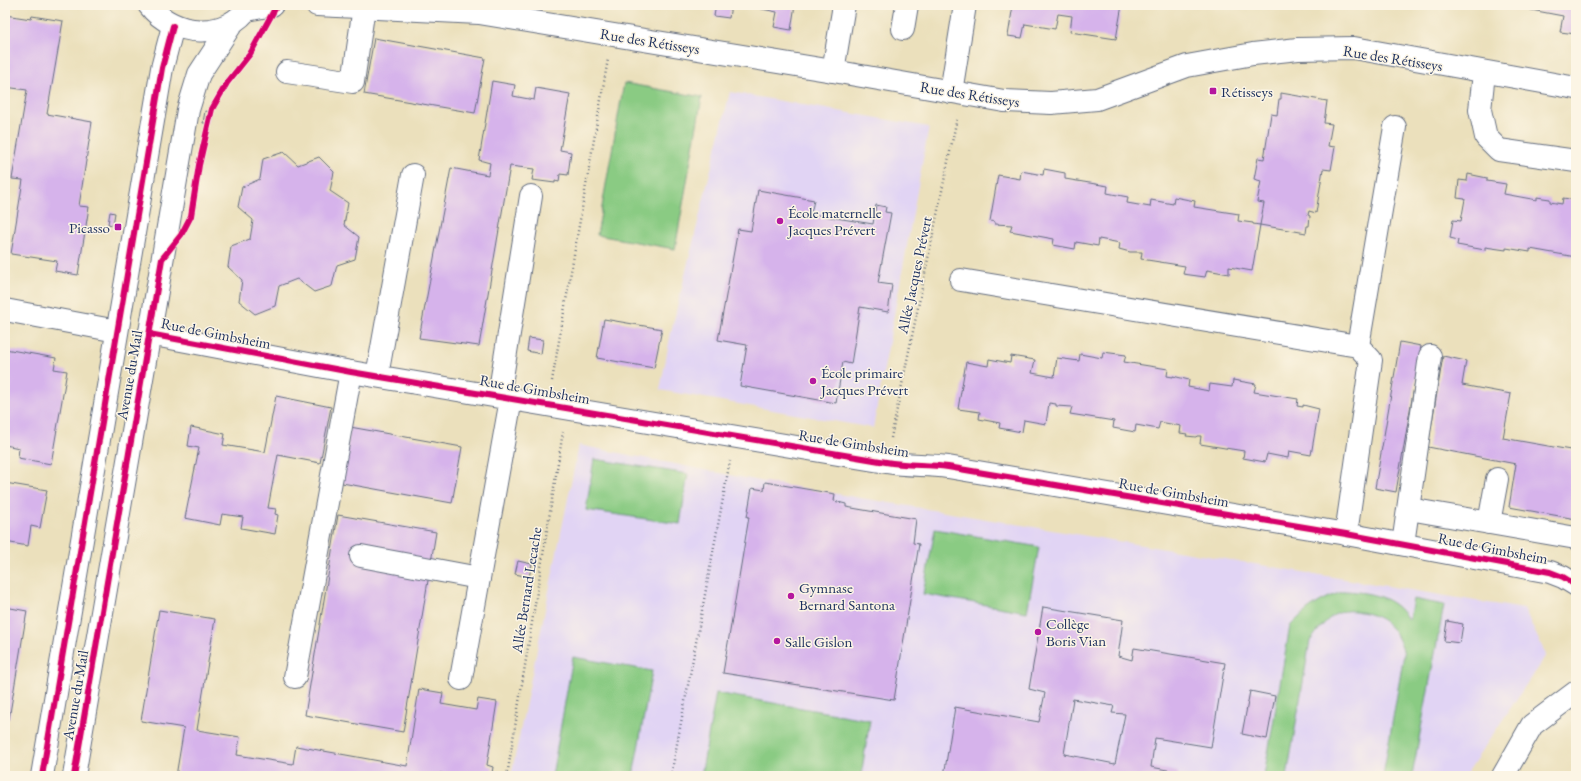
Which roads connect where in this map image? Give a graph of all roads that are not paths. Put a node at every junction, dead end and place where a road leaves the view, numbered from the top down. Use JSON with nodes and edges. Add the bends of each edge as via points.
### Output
{"nodes":[{"id":1,"x":149,"y":5,"type":"edge"},
{"id":2,"x":272,"y":5,"type":"edge"},
{"id":3,"x":317,"y":5,"type":"edge"},
{"id":4,"x":844,"y":5,"type":"edge"},
{"id":5,"x":907,"y":5,"type":"edge"},
{"id":6,"x":965,"y":5,"type":"edge"},
{"id":7,"x":364,"y":7,"type":"junction"},
{"id":8,"x":470,"y":9,"type":"edge"},
{"id":9,"x":243,"y":12,"type":"edge"},
{"id":10,"x":173,"y":26,"type":"junction"},
{"id":11,"x":903,"y":29,"type":"dead end"},
{"id":12,"x":833,"y":71,"type":"junction"},
{"id":13,"x":287,"y":72,"type":"dead end"},
{"id":14,"x":1484,"y":73,"type":"junction"},
{"id":15,"x":1576,"y":88,"type":"edge"},
{"id":16,"x":957,"y":92,"type":"junction"},
{"id":17,"x":1395,"y":127,"type":"dead end"},
{"id":18,"x":1576,"y":161,"type":"edge"},
{"id":19,"x":413,"y":175,"type":"dead end"},
{"id":20,"x":531,"y":196,"type":"dead end"},
{"id":21,"x":961,"y":280,"type":"dead end"},
{"id":22,"x":5,"y":310,"type":"edge"},
{"id":23,"x":117,"y":331,"type":"junction"},
{"id":24,"x":149,"y":334,"type":"junction"},
{"id":25,"x":1358,"y":346,"type":"junction"},
{"id":26,"x":1430,"y":356,"type":"dead end"},
{"id":27,"x":351,"y":372,"type":"junction"},
{"id":28,"x":377,"y":376,"type":"junction"},
{"id":29,"x":505,"y":398,"type":"junction"},
{"id":30,"x":1497,"y":479,"type":"dead end"},
{"id":31,"x":1409,"y":509,"type":"junction"},
{"id":32,"x":1489,"y":523,"type":"junction"},
{"id":33,"x":1346,"y":534,"type":"junction"},
{"id":34,"x":1576,"y":538,"type":"edge"},
{"id":35,"x":1403,"y":544,"type":"junction"},
{"id":36,"x":361,"y":556,"type":"dead end"},
{"id":37,"x":479,"y":578,"type":"junction"},
{"id":38,"x":1576,"y":585,"type":"edge"},
{"id":39,"x":295,"y":677,"type":"dead end"},
{"id":40,"x":461,"y":680,"type":"dead end"},
{"id":41,"x":1576,"y":692,"type":"edge"},
{"id":42,"x":42,"y":776,"type":"edge"},
{"id":43,"x":74,"y":776,"type":"edge"},
{"id":44,"x":1503,"y":776,"type":"edge"}],
"edges":[{"from":1,"to":10,"type":"street","via":[[155,14]]},
{"from":2,"to":9,"type":"street"},
{"from":3,"to":7,"type":"street","name":"Rue des Rétisseys"},
{"from":4,"to":12,"type":"street"},
{"from":5,"to":11,"type":"street"},
{"from":6,"to":16,"type":"street"},
{"from":7,"to":8,"type":"street","name":"Rue des Rétisseys"},
{"from":7,"to":13,"type":"street","via":[[353,82]]},
{"from":8,"to":12,"type":"street","name":"Rue des Rétisseys"},
{"from":9,"to":10,"type":"street","via":[[216,29],[194,31]]},
{"from":9,"to":24,"type":"street","name":"Avenue du Mail","via":[[199,74],[188,110]]},
{"from":10,"to":23,"type":"street","name":"Avenue du Mail","via":[[162,68]]},
{"from":12,"to":16,"type":"street","name":"Rue des Rétisseys"},
{"from":14,"to":15,"type":"street","name":"Rue des Rétisseys"},
{"from":14,"to":16,"type":"street","name":"Rue des Rétisseys","via":[[1354,48],[1298,49],[1187,66],[1097,99],[1051,103],[1004,101]]},
{"from":14,"to":18,"type":"street","via":[[1480,110],[1486,137],[1499,150]]},
{"from":17,"to":25,"type":"street"},
{"from":19,"to":28,"type":"street"},
{"from":20,"to":29,"type":"street"},
{"from":21,"to":25,"type":"street"},
{"from":22,"to":23,"type":"street"},
{"from":23,"to":42,"type":"street","name":"Avenue du Mail"},
{"from":24,"to":27,"type":"street","name":"Rue de Gimbsheim"},
{"from":24,"to":43,"type":"street","name":"Avenue du Mail"},
{"from":25,"to":33,"type":"street","via":[[1371,360]]},
{"from":26,"to":31,"type":"street"},
{"from":27,"to":28,"type":"street","name":"Rue de Gimbsheim"},
{"from":27,"to":39,"type":"street"},
{"from":28,"to":29,"type":"street","name":"Rue de Gimbsheim"},
{"from":29,"to":33,"type":"street","name":"Rue de Gimbsheim","via":[[886,462],[930,464]]},
{"from":29,"to":37,"type":"street"},
{"from":30,"to":32,"type":"street"},
{"from":31,"to":32,"type":"street"},
{"from":31,"to":35,"type":"street"},
{"from":32,"to":34,"type":"street"},
{"from":33,"to":35,"type":"street","name":"Rue de Gimbsheim"},
{"from":35,"to":38,"type":"street","name":"Rue de Gimbsheim","via":[[1550,572]]},
{"from":36,"to":37,"type":"street"},
{"from":37,"to":40,"type":"street"},
{"from":41,"to":44,"type":"street","via":[[1532,725]]}]}
